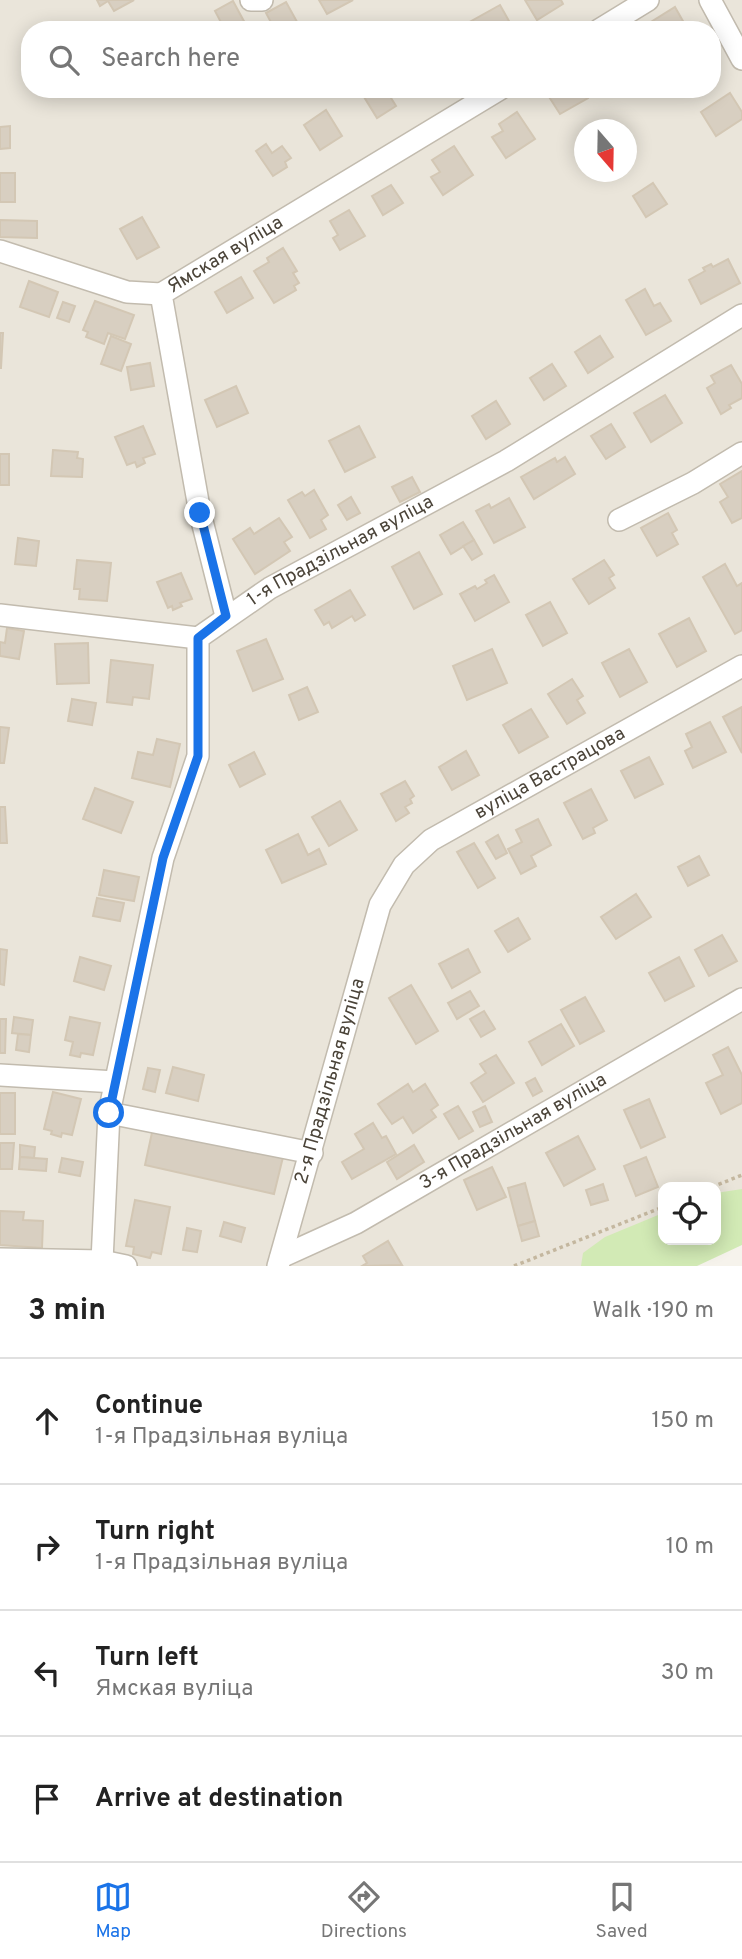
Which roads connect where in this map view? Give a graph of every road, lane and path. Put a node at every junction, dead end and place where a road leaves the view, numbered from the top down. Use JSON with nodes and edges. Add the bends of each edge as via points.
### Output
{"nodes":[{"id":1,"x":251,"y":0,"type":"edge"},
{"id":2,"x":262,"y":0,"type":"edge"},
{"id":3,"x":648,"y":0,"type":"edge"},
{"id":4,"x":710,"y":0,"type":"edge"},
{"id":5,"x":614,"y":21,"type":"edge"},
{"id":6,"x":742,"y":59,"type":"edge"},
{"id":7,"x":485,"y":98,"type":"edge"},
{"id":8,"x":0,"y":251,"type":"edge"},
{"id":9,"x":161,"y":294,"type":"junction"},
{"id":10,"x":742,"y":314,"type":"edge"},
{"id":11,"x":742,"y":453,"type":"edge"},
{"id":12,"x":619,"y":520,"type":"dead end"},
{"id":13,"x":0,"y":615,"type":"edge"},
{"id":14,"x":226,"y":616,"type":"junction"},
{"id":15,"x":198,"y":638,"type":"junction"},
{"id":16,"x":742,"y":666,"type":"edge"},
{"id":17,"x":380,"y":905,"type":"joint"},
{"id":18,"x":742,"y":999,"type":"edge"},
{"id":19,"x":0,"y":1075,"type":"edge"},
{"id":20,"x":115,"y":1082,"type":"junction"},
{"id":21,"x":109,"y":1113,"type":"junction"},
{"id":22,"x":312,"y":1153,"type":"junction"},
{"id":23,"x":742,"y":1175,"type":"edge"},
{"id":24,"x":721,"y":1183,"type":"edge"},
{"id":25,"x":658,"y":1209,"type":"edge"},
{"id":26,"x":0,"y":1259,"type":"edge"},
{"id":27,"x":102,"y":1261,"type":"junction"},
{"id":28,"x":280,"y":1261,"type":"edge"},
{"id":29,"x":125,"y":1266,"type":"edge"},
{"id":30,"x":514,"y":1266,"type":"edge"}],
"edges":[{"from":1,"to":2,"type":"street"},
{"from":3,"to":5,"type":"street"},
{"from":4,"to":6,"type":"street"},
{"from":7,"to":9,"type":"street","name":"Ямская вуліца"},
{"from":8,"to":9,"type":"street","via":[[127,292]]},
{"from":9,"to":14,"type":"street","name":"Ямская вуліца","via":[[200,513]]},
{"from":10,"to":14,"type":"street","name":"1-я Прадзільная вуліца","via":[[506,461]]},
{"from":11,"to":12,"type":"street"},
{"from":13,"to":15,"type":"street"},
{"from":14,"to":15,"type":"street","name":"1-я Прадзільная вуліца"},
{"from":15,"to":20,"type":"street","via":[[198,756],[163,858]]},
{"from":16,"to":17,"type":"street","name":"вуліца Вастрацова","via":[[431,840],[404,865]]},
{"from":17,"to":22,"type":"street","name":"2-я Прадзільная вуліца"},
{"from":18,"to":28,"type":"street","name":"3-я Прадзільная вуліца","via":[[356,1223]]},
{"from":19,"to":20,"type":"street"},
{"from":20,"to":21,"type":"street"},
{"from":21,"to":22,"type":"street"},
{"from":21,"to":27,"type":"street"},
{"from":22,"to":28,"type":"street","name":"2-я Прадзільная вуліца"},
{"from":23,"to":24,"type":"path"},
{"from":25,"to":30,"type":"path"},
{"from":26,"to":27,"type":"street"},
{"from":27,"to":29,"type":"street"}]}
